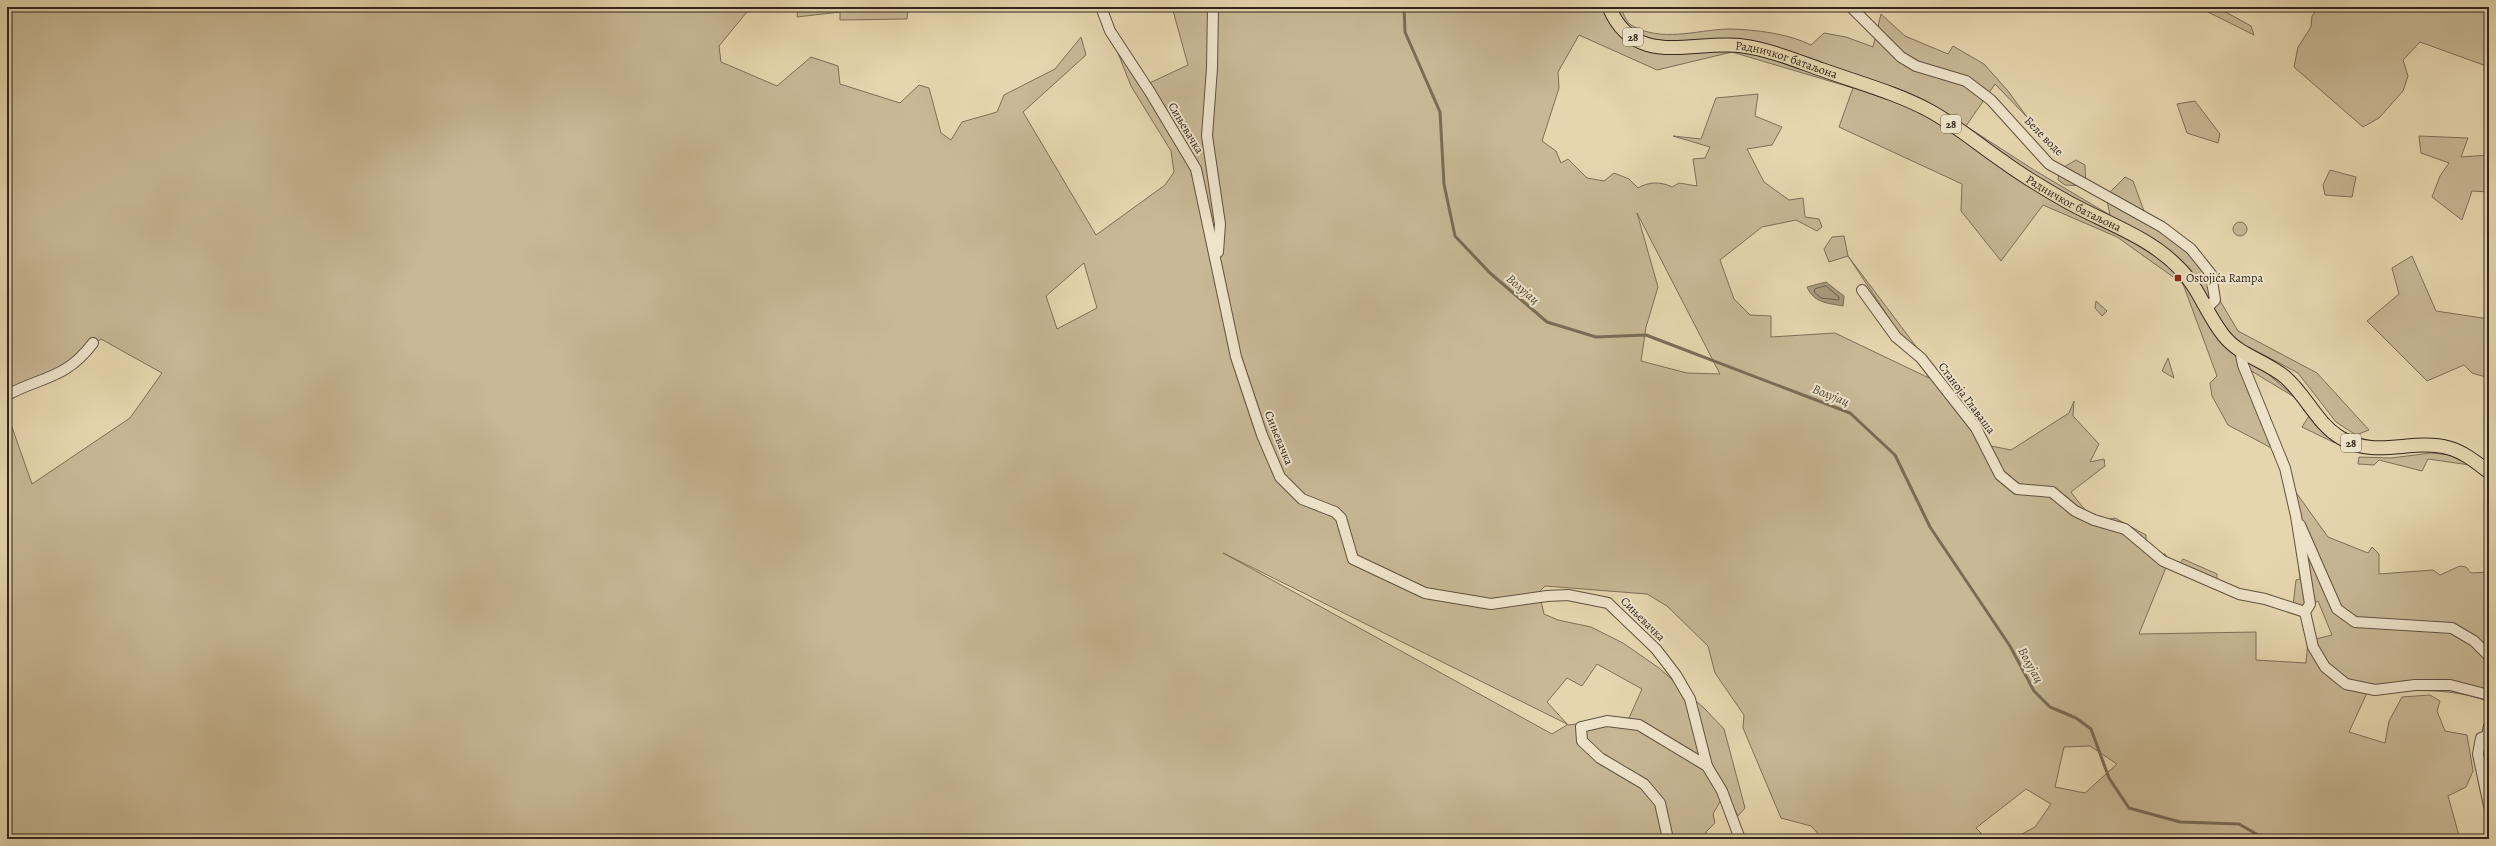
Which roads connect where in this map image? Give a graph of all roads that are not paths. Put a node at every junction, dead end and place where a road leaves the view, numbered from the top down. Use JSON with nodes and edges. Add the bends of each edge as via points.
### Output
{"nodes":[{"id":1,"x":1101,"y":7,"type":"edge"},
{"id":2,"x":1213,"y":7,"type":"edge"},
{"id":3,"x":1609,"y":7,"type":"edge"},
{"id":4,"x":1851,"y":7,"type":"edge"},
{"id":5,"x":1217,"y":262,"type":"junction"},
{"id":6,"x":1862,"y":290,"type":"dead end"},
{"id":7,"x":2207,"y":308,"type":"junction"},
{"id":8,"x":93,"y":343,"type":"dead end"},
{"id":9,"x":2240,"y":350,"type":"junction"},
{"id":10,"x":7,"y":395,"type":"edge"},
{"id":11,"x":2489,"y":472,"type":"edge"},
{"id":12,"x":2296,"y":516,"type":"junction"},
{"id":13,"x":2304,"y":612,"type":"junction"},
{"id":14,"x":2489,"y":656,"type":"edge"},
{"id":15,"x":2489,"y":695,"type":"edge"},
{"id":16,"x":2489,"y":726,"type":"edge"},
{"id":17,"x":2488,"y":736,"type":"edge"},
{"id":18,"x":1707,"y":766,"type":"junction"},
{"id":19,"x":2489,"y":806,"type":"edge"},
{"id":20,"x":1668,"y":839,"type":"edge"},
{"id":21,"x":1740,"y":839,"type":"edge"}],
"edges":[{"from":1,"to":5,"type":"street","name":"Сињевачка","via":[[1110,31],[1196,169]]},
{"from":2,"to":5,"type":"street","via":[[1207,136],[1220,224]]},
{"from":3,"to":7,"type":"main road","name":"Радничког батаљона","number":"28","via":[[1624,30],[1650,45],[1679,49],[1725,44],[1761,49],[1899,97],[1926,109],[1961,130],[2036,183],[2154,247],[2178,266],[2193,284]]},
{"from":4,"to":7,"type":"street","name":"Беле воде","via":[[1901,57],[1916,66],[1966,81],[1991,100],[2049,164],[2162,227],[2191,248],[2208,267],[2214,282],[2215,300]]},
{"from":5,"to":18,"type":"street","name":"Сињевачка","via":[[1236,357],[1262,436],[1280,477],[1302,499],[1336,512],[1341,518],[1353,559],[1425,593],[1490,604],[1568,595],[1608,603],[1656,649],[1676,675],[1690,700]]},
{"from":6,"to":13,"type":"street","name":"Станоја Главаша","via":[[1896,337],[1921,358],[1976,428],[2000,475],[2017,489],[2052,492],[2075,511],[2094,520],[2125,528],[2163,561],[2239,594],[2265,599]]},
{"from":7,"to":9,"type":"main road","name":"Радничког батаљона","number":"28","via":[[2222,333]]},
{"from":8,"to":10,"type":"street","via":[[81,358],[52,378]]},
{"from":9,"to":11,"type":"main road","name":"Радничког батаљона","number":"28","via":[[2284,377],[2324,423],[2340,438],[2352,444],[2370,448],[2422,445],[2446,447],[2464,454]]},
{"from":9,"to":12,"type":"street","via":[[2242,365],[2285,468]]},
{"from":12,"to":13,"type":"street","via":[[2310,604]]},
{"from":12,"to":14,"type":"street","via":[[2337,609],[2355,622],[2452,628],[2474,641]]},
{"from":13,"to":15,"type":"street","via":[[2313,647],[2325,667],[2346,684],[2374,690],[2415,685],[2450,685]]},
{"from":16,"to":17,"type":"street"},
{"from":17,"to":19,"type":"street","via":[[2481,738],[2478,754]]},
{"from":18,"to":20,"type":"street","via":[[1639,725],[1607,721],[1581,727],[1582,741],[1600,758],[1644,784],[1660,803]]},
{"from":18,"to":21,"type":"street","via":[[1722,791]]}]}
